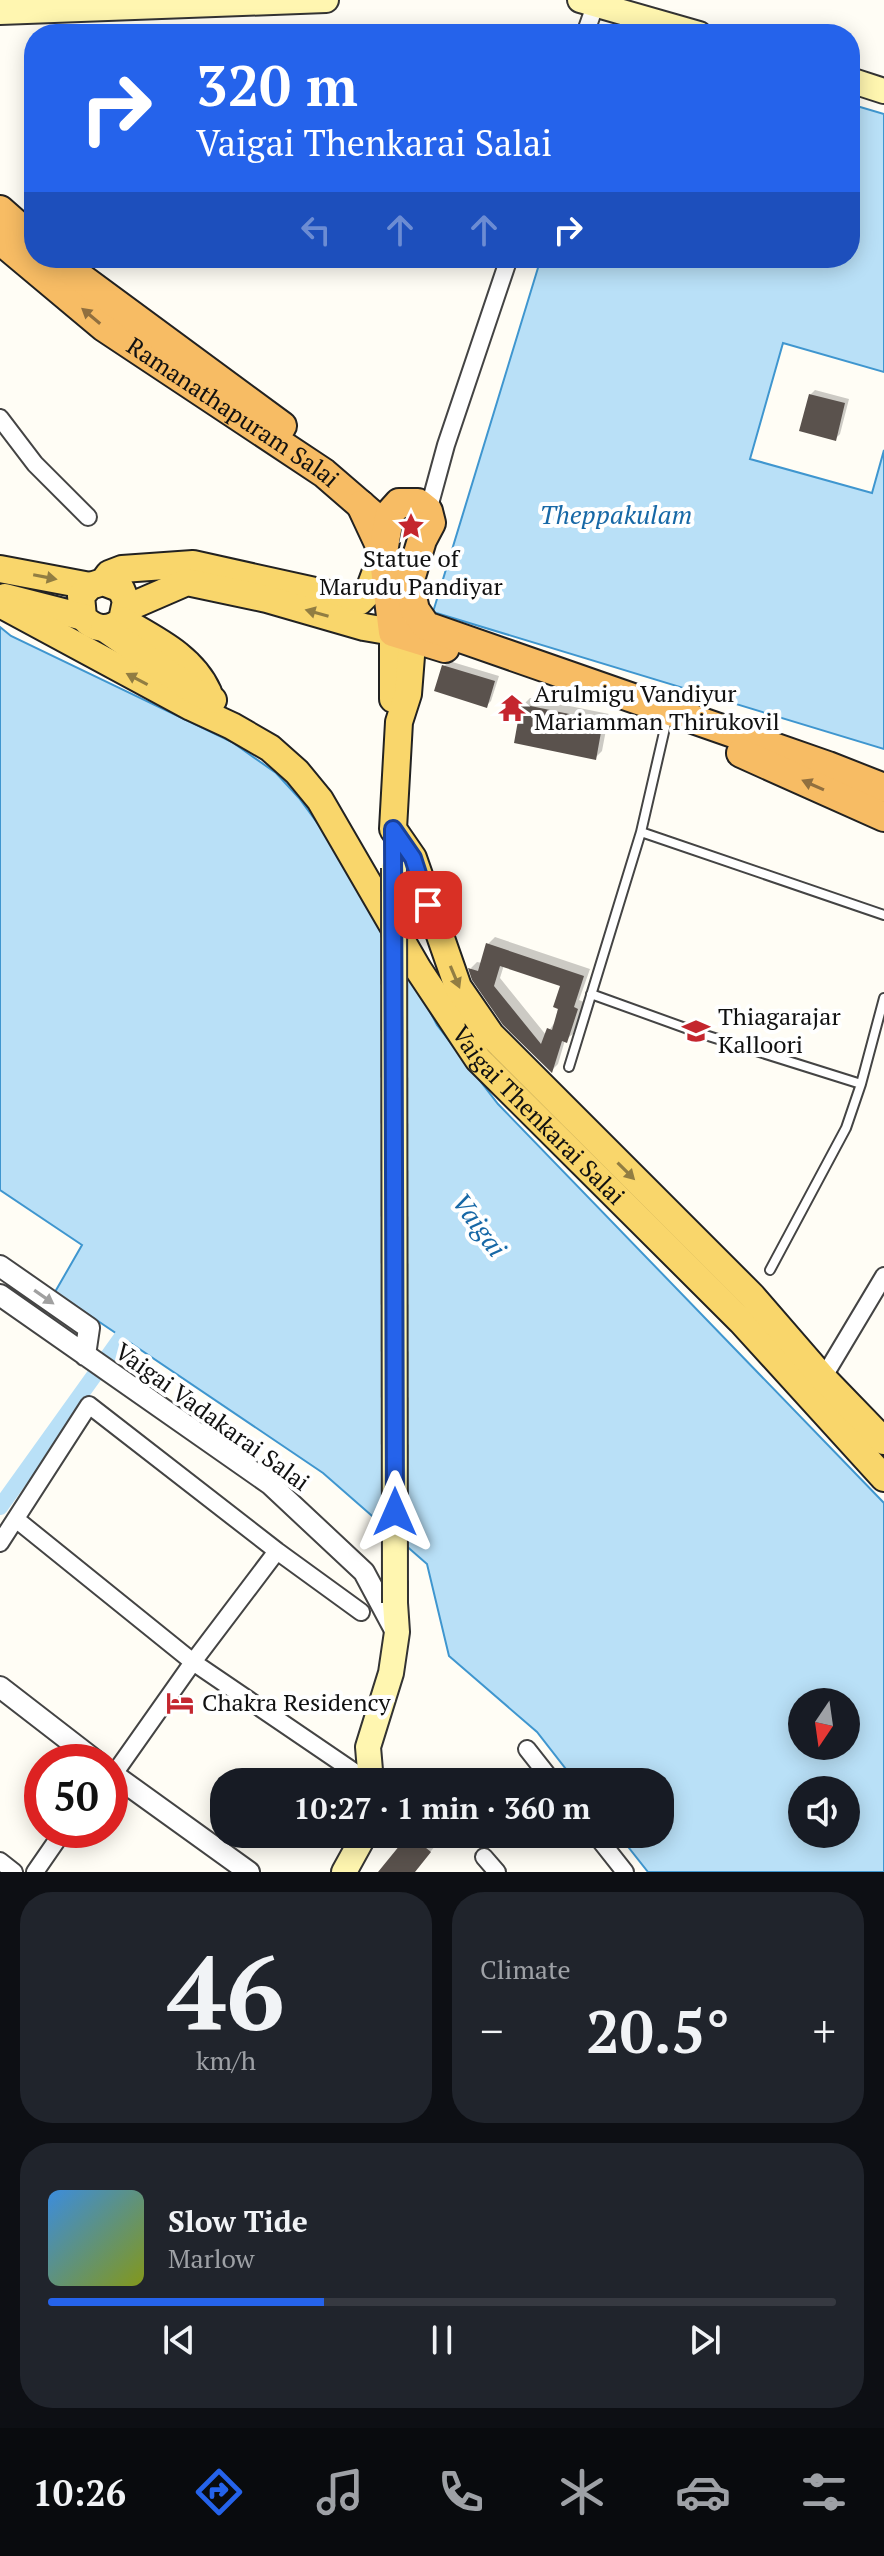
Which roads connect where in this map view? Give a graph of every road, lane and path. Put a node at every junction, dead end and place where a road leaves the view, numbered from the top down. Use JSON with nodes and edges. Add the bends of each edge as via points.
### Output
{"nodes":[{"id":1,"x":326,"y":0,"type":"edge"},
{"id":2,"x":588,"y":1,"type":"edge"},
{"id":3,"x":156,"y":4,"type":"edge"},
{"id":4,"x":0,"y":12,"type":"edge"},
{"id":5,"x":586,"y":24,"type":"edge"},
{"id":6,"x":665,"y":24,"type":"edge"},
{"id":7,"x":860,"y":83,"type":"edge"},
{"id":8,"x":884,"y":91,"type":"edge"},
{"id":9,"x":0,"y":210,"type":"edge"},
{"id":10,"x":24,"y":231,"type":"edge"},
{"id":11,"x":0,"y":240,"type":"edge"},
{"id":12,"x":24,"y":260,"type":"edge"},
{"id":13,"x":33,"y":268,"type":"edge"},
{"id":14,"x":66,"y":268,"type":"edge"},
{"id":15,"x":506,"y":268,"type":"edge"},
{"id":16,"x":0,"y":418,"type":"edge"},
{"id":17,"x":428,"y":511,"type":"junction"},
{"id":18,"x":88,"y":517,"type":"dead end"},
{"id":19,"x":388,"y":529,"type":"junction"},
{"id":20,"x":0,"y":569,"type":"edge"},
{"id":21,"x":97,"y":584,"type":"junction"},
{"id":22,"x":0,"y":596,"type":"edge"},
{"id":23,"x":0,"y":604,"type":"edge"},
{"id":24,"x":109,"y":618,"type":"junction"},
{"id":25,"x":407,"y":626,"type":"junction"},
{"id":26,"x":667,"y":717,"type":"junction"},
{"id":27,"x":232,"y":726,"type":"junction"},
{"id":28,"x":884,"y":788,"type":"edge"},
{"id":29,"x":884,"y":817,"type":"edge"},
{"id":30,"x":393,"y":829,"type":"junction"},
{"id":31,"x":641,"y":832,"type":"junction"},
{"id":32,"x":884,"y":915,"type":"edge"},
{"id":33,"x":591,"y":994,"type":"junction"},
{"id":34,"x":884,"y":998,"type":"edge"},
{"id":35,"x":569,"y":1067,"type":"dead end"},
{"id":36,"x":861,"y":1084,"type":"junction"},
{"id":37,"x":0,"y":1266,"type":"edge"},
{"id":38,"x":770,"y":1270,"type":"dead end"},
{"id":39,"x":884,"y":1276,"type":"edge"},
{"id":40,"x":0,"y":1295,"type":"edge"},
{"id":41,"x":97,"y":1365,"type":"junction"},
{"id":42,"x":823,"y":1378,"type":"junction"},
{"id":43,"x":884,"y":1441,"type":"edge"},
{"id":44,"x":884,"y":1478,"type":"edge"},
{"id":45,"x":17,"y":1520,"type":"junction"},
{"id":46,"x":0,"y":1543,"type":"edge"},
{"id":47,"x":277,"y":1551,"type":"junction"},
{"id":48,"x":361,"y":1612,"type":"dead end"},
{"id":49,"x":397,"y":1632,"type":"junction"},
{"id":50,"x":193,"y":1662,"type":"junction"},
{"id":51,"x":0,"y":1687,"type":"edge"},
{"id":52,"x":74,"y":1744,"type":"edge"},
{"id":53,"x":127,"y":1744,"type":"edge"},
{"id":54,"x":527,"y":1749,"type":"dead end"},
{"id":55,"x":349,"y":1768,"type":"edge"},
{"id":56,"x":364,"y":1768,"type":"edge"},
{"id":57,"x":542,"y":1768,"type":"edge"},
{"id":58,"x":128,"y":1784,"type":"edge"},
{"id":59,"x":52,"y":1848,"type":"edge"},
{"id":60,"x":357,"y":1848,"type":"edge"},
{"id":61,"x":606,"y":1848,"type":"edge"},
{"id":62,"x":484,"y":1857,"type":"dead end"},
{"id":63,"x":0,"y":1861,"type":"edge"},
{"id":64,"x":244,"y":1870,"type":"edge"},
{"id":65,"x":14,"y":1872,"type":"edge"},
{"id":66,"x":35,"y":1872,"type":"edge"},
{"id":67,"x":344,"y":1872,"type":"edge"},
{"id":68,"x":497,"y":1872,"type":"edge"},
{"id":69,"x":625,"y":1872,"type":"edge"}],
"edges":[{"from":1,"to":3,"type":"main road"},
{"from":2,"to":5,"type":"street"},
{"from":2,"to":6,"type":"main road"},
{"from":3,"to":4,"type":"main road"},
{"from":7,"to":8,"type":"main road"},
{"from":9,"to":10,"type":"highway"},
{"from":12,"to":11,"type":"highway","name":"Ramanathapuram Salai","one_way":true},
{"from":19,"to":13,"type":"highway","name":"Ramanathapuram Salai","one_way":true,"via":[[324,473],[104,327]]},
{"from":14,"to":19,"type":"highway","name":"Ramanathapuram Salai"},
{"from":15,"to":17,"type":"street"},
{"from":16,"to":18,"type":"street","via":[[35,464]]},
{"from":17,"to":19,"type":"highway","via":[[412,501]]},
{"from":17,"to":25,"type":"highway","via":[[431,523],[409,583]]},
{"from":19,"to":21,"type":"main road","via":[[368,593],[360,601],[193,564],[122,569]]},
{"from":19,"to":25,"type":"highway"},
{"from":20,"to":21,"type":"main road","one_way":true},
{"from":21,"to":24,"type":"main road","via":[[121,589]]},
{"from":21,"to":24,"type":"main road","via":[[85,590],[80,603]]},
{"from":22,"to":24,"type":"main road"},
{"from":27,"to":23,"type":"main road","name":"Vaigai Thenkarai Salai","one_way":true},
{"from":25,"to":24,"type":"main road","one_way":true,"via":[[364,627],[187,582]]},
{"from":24,"to":27,"type":"main road","name":"Vaigai Thenkarai Salai","via":[[183,658]]},
{"from":25,"to":26,"type":"highway","via":[[426,626]]},
{"from":25,"to":30,"type":"main road","via":[[408,694],[399,722]]},
{"from":26,"to":28,"type":"highway"},
{"from":29,"to":26,"type":"highway","one_way":true},
{"from":26,"to":31,"type":"lane"},
{"from":27,"to":44,"type":"main road","name":"Vaigai Thenkarai Salai","via":[[270,748],[320,800],[418,969],[478,1059],[741,1321]]},
{"from":30,"to":42,"type":"main road","name":"Vaigai Thenkarai Salai","one_way":true,"via":[[413,858],[458,987],[491,1035],[752,1296]]},
{"from":30,"to":49,"type":"main road","bridge":true},
{"from":31,"to":32,"type":"lane"},
{"from":31,"to":33,"type":"lane"},
{"from":33,"to":35,"type":"lane"},
{"from":33,"to":36,"type":"lane"},
{"from":34,"to":36,"type":"lane"},
{"from":36,"to":38,"type":"lane","via":[[846,1128]]},
{"from":37,"to":41,"type":"street","name":"Vaigai Vadakarai Salai","one_way":true,"via":[[89,1328]]},
{"from":39,"to":42,"type":"street"},
{"from":40,"to":41,"type":"street","name":"Vaigai Vadakarai Salai"},
{"from":41,"to":49,"type":"street","name":"Vaigai Vadakarai Salai","via":[[270,1484],[364,1572]]},
{"from":42,"to":43,"type":"main road","name":"Vaigai Thenkarai Salai"},
{"from":45,"to":46,"type":"street"},
{"from":45,"to":47,"type":"street","via":[[89,1405]]},
{"from":45,"to":50,"type":"street"},
{"from":47,"to":48,"type":"street"},
{"from":47,"to":50,"type":"street"},
{"from":49,"to":56,"type":"main road"},
{"from":50,"to":53,"type":"street"},
{"from":50,"to":55,"type":"street"},
{"from":51,"to":52,"type":"street"},
{"from":54,"to":57,"type":"street"},
{"from":58,"to":64,"type":"street"},
{"from":59,"to":66,"type":"street"},
{"from":60,"to":67,"type":"main road"},
{"from":61,"to":69,"type":"street"},
{"from":62,"to":68,"type":"street"},
{"from":63,"to":65,"type":"street"}]}
